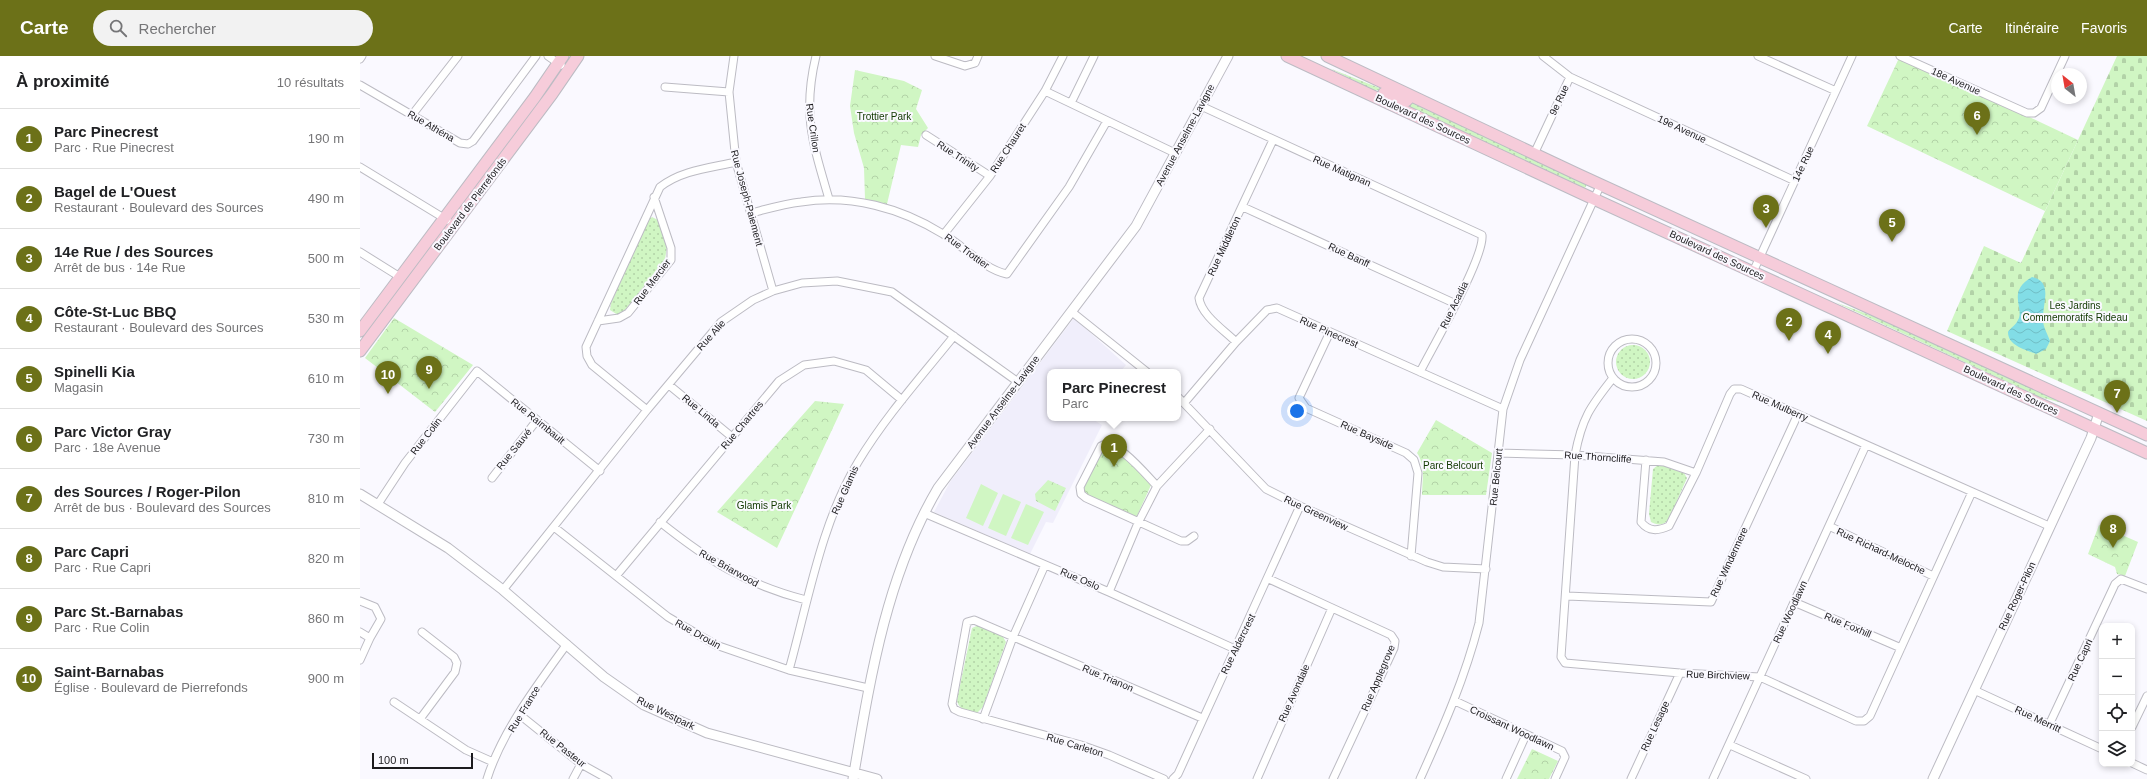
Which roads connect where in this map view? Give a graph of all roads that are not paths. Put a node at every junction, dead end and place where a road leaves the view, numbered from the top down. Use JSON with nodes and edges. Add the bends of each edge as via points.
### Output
{"nodes":[{"id":1,"x":362,"y":56,"type":"edge"},
{"id":2,"x":458,"y":56,"type":"edge"},
{"id":3,"x":536,"y":56,"type":"edge"},
{"id":4,"x":548,"y":56,"type":"edge"},
{"id":5,"x":578,"y":56,"type":"edge"},
{"id":6,"x":734,"y":56,"type":"edge"},
{"id":7,"x":816,"y":56,"type":"edge"},
{"id":8,"x":935,"y":56,"type":"edge"},
{"id":9,"x":978,"y":56,"type":"edge"},
{"id":10,"x":1063,"y":56,"type":"edge"},
{"id":11,"x":1094,"y":56,"type":"edge"},
{"id":12,"x":1228,"y":56,"type":"edge"},
{"id":13,"x":1287,"y":56,"type":"edge"},
{"id":14,"x":1327,"y":56,"type":"edge"},
{"id":15,"x":1543,"y":56,"type":"edge"},
{"id":16,"x":1758,"y":56,"type":"edge"},
{"id":17,"x":1852,"y":56,"type":"edge"},
{"id":18,"x":1900,"y":56,"type":"edge"},
{"id":19,"x":2065,"y":56,"type":"edge"},
{"id":20,"x":360,"y":58,"type":"edge"},
{"id":21,"x":561,"y":60,"type":"edge"},
{"id":22,"x":569,"y":70,"type":"junction"},
{"id":23,"x":1570,"y":77,"type":"junction"},
{"id":24,"x":360,"y":85,"type":"edge"},
{"id":25,"x":665,"y":87,"type":"dead end"},
{"id":26,"x":1045,"y":90,"type":"junction"},
{"id":27,"x":1836,"y":91,"type":"junction"},
{"id":28,"x":729,"y":92,"type":"junction"},
{"id":29,"x":1369,"y":94,"type":"junction"},
{"id":30,"x":1411,"y":96,"type":"junction"},
{"id":31,"x":1071,"y":103,"type":"junction"},
{"id":32,"x":1201,"y":106,"type":"junction"},
{"id":33,"x":412,"y":115,"type":"junction"},
{"id":34,"x":1107,"y":121,"type":"junction"},
{"id":35,"x":926,"y":135,"type":"dead end"},
{"id":36,"x":1273,"y":140,"type":"junction"},
{"id":37,"x":1175,"y":153,"type":"junction"},
{"id":38,"x":1534,"y":154,"type":"junction"},
{"id":39,"x":736,"y":162,"type":"junction"},
{"id":40,"x":360,"y":167,"type":"edge"},
{"id":41,"x":990,"y":176,"type":"junction"},
{"id":42,"x":1795,"y":181,"type":"junction"},
{"id":43,"x":1601,"y":184,"type":"junction"},
{"id":44,"x":654,"y":197,"type":"junction"},
{"id":45,"x":828,"y":199,"type":"junction"},
{"id":46,"x":1594,"y":199,"type":"junction"},
{"id":47,"x":1243,"y":207,"type":"junction"},
{"id":48,"x":751,"y":213,"type":"junction"},
{"id":49,"x":444,"y":219,"type":"junction"},
{"id":50,"x":454,"y":225,"type":"junction"},
{"id":51,"x":944,"y":234,"type":"junction"},
{"id":52,"x":1482,"y":235,"type":"joint"},
{"id":53,"x":360,"y":252,"type":"edge"},
{"id":54,"x":1760,"y":257,"type":"junction"},
{"id":55,"x":1753,"y":272,"type":"junction"},
{"id":56,"x":400,"y":277,"type":"junction"},
{"id":57,"x":773,"y":291,"type":"junction"},
{"id":58,"x":1456,"y":304,"type":"junction"},
{"id":59,"x":1072,"y":312,"type":"junction"},
{"id":60,"x":598,"y":321,"type":"junction"},
{"id":61,"x":360,"y":331,"type":"edge"},
{"id":62,"x":1330,"y":332,"type":"junction"},
{"id":63,"x":954,"y":336,"type":"junction"},
{"id":64,"x":1236,"y":342,"type":"junction"},
{"id":65,"x":361,"y":348,"type":"edge"},
{"id":66,"x":1143,"y":369,"type":"edge"},
{"id":67,"x":477,"y":371,"type":"joint"},
{"id":68,"x":1420,"y":372,"type":"junction"},
{"id":69,"x":1613,"y":378,"type":"junction"},
{"id":70,"x":1018,"y":382,"type":"junction"},
{"id":71,"x":669,"y":385,"type":"junction"},
{"id":72,"x":1181,"y":399,"type":"edge"},
{"id":73,"x":902,"y":400,"type":"junction"},
{"id":74,"x":1185,"y":402,"type":"junction"},
{"id":75,"x":647,"y":410,"type":"junction"},
{"id":76,"x":1503,"y":410,"type":"junction"},
{"id":77,"x":2100,"y":413,"type":"junction"},
{"id":78,"x":1798,"y":414,"type":"junction"},
{"id":79,"x":537,"y":420,"type":"junction"},
{"id":80,"x":1210,"y":429,"type":"junction"},
{"id":81,"x":2095,"y":429,"type":"junction"},
{"id":82,"x":2147,"y":435,"type":"edge"},
{"id":83,"x":732,"y":437,"type":"junction"},
{"id":84,"x":1866,"y":445,"type":"junction"},
{"id":85,"x":1498,"y":453,"type":"junction"},
{"id":86,"x":2147,"y":453,"type":"edge"},
{"id":87,"x":1575,"y":455,"type":"junction"},
{"id":88,"x":1646,"y":460,"type":"junction"},
{"id":89,"x":600,"y":471,"type":"junction"},
{"id":90,"x":1696,"y":473,"type":"junction"},
{"id":91,"x":492,"y":478,"type":"dead end"},
{"id":92,"x":1157,"y":486,"type":"junction"},
{"id":93,"x":1972,"y":492,"type":"junction"},
{"id":94,"x":360,"y":494,"type":"edge"},
{"id":95,"x":378,"y":504,"type":"junction"},
{"id":96,"x":1300,"y":506,"type":"junction"},
{"id":97,"x":924,"y":513,"type":"junction"},
{"id":98,"x":660,"y":522,"type":"junction"},
{"id":99,"x":1138,"y":523,"type":"junction"},
{"id":100,"x":1829,"y":526,"type":"junction"},
{"id":101,"x":2049,"y":526,"type":"junction"},
{"id":102,"x":554,"y":527,"type":"junction"},
{"id":103,"x":1194,"y":536,"type":"dead end"},
{"id":104,"x":1411,"y":556,"type":"junction"},
{"id":105,"x":1045,"y":565,"type":"junction"},
{"id":106,"x":1486,"y":569,"type":"junction"},
{"id":107,"x":616,"y":576,"type":"junction"},
{"id":108,"x":1934,"y":576,"type":"junction"},
{"id":109,"x":1269,"y":579,"type":"junction"},
{"id":110,"x":2147,"y":589,"type":"edge"},
{"id":111,"x":502,"y":590,"type":"junction"},
{"id":112,"x":1109,"y":592,"type":"junction"},
{"id":113,"x":1567,"y":596,"type":"junction"},
{"id":114,"x":806,"y":600,"type":"junction"},
{"id":115,"x":360,"y":601,"type":"edge"},
{"id":116,"x":1794,"y":602,"type":"junction"},
{"id":117,"x":1332,"y":608,"type":"junction"},
{"id":118,"x":360,"y":632,"type":"edge"},
{"id":119,"x":422,"y":632,"type":"dead end"},
{"id":120,"x":1013,"y":637,"type":"junction"},
{"id":121,"x":370,"y":638,"type":"junction"},
{"id":122,"x":568,"y":644,"type":"junction"},
{"id":123,"x":1901,"y":648,"type":"junction"},
{"id":124,"x":1235,"y":649,"type":"junction"},
{"id":125,"x":360,"y":660,"type":"edge"},
{"id":126,"x":789,"y":670,"type":"junction"},
{"id":127,"x":1680,"y":673,"type":"junction"},
{"id":128,"x":1760,"y":677,"type":"junction"},
{"id":129,"x":868,"y":688,"type":"junction"},
{"id":130,"x":1974,"y":690,"type":"junction"},
{"id":131,"x":2147,"y":696,"type":"edge"},
{"id":132,"x":1455,"y":701,"type":"junction"},
{"id":133,"x":394,"y":702,"type":"dead end"},
{"id":134,"x":520,"y":715,"type":"junction"},
{"id":135,"x":1202,"y":718,"type":"junction"},
{"id":136,"x":420,"y":719,"type":"junction"},
{"id":137,"x":983,"y":719,"type":"junction"},
{"id":138,"x":2135,"y":721,"type":"edge"},
{"id":139,"x":2049,"y":725,"type":"junction"},
{"id":140,"x":1526,"y":735,"type":"junction"},
{"id":141,"x":1730,"y":745,"type":"junction"},
{"id":142,"x":2099,"y":748,"type":"edge"},
{"id":143,"x":493,"y":762,"type":"junction"},
{"id":144,"x":581,"y":764,"type":"junction"},
{"id":145,"x":2135,"y":764,"type":"edge"},
{"id":146,"x":2147,"y":770,"type":"edge"},
{"id":147,"x":854,"y":776,"type":"edge"},
{"id":148,"x":487,"y":779,"type":"edge"},
{"id":149,"x":573,"y":779,"type":"edge"},
{"id":150,"x":608,"y":779,"type":"edge"},
{"id":151,"x":877,"y":779,"type":"edge"},
{"id":152,"x":1164,"y":779,"type":"edge"},
{"id":153,"x":1172,"y":779,"type":"edge"},
{"id":154,"x":1257,"y":779,"type":"edge"},
{"id":155,"x":1333,"y":779,"type":"edge"},
{"id":156,"x":1420,"y":779,"type":"edge"},
{"id":157,"x":1506,"y":779,"type":"edge"},
{"id":158,"x":1555,"y":779,"type":"edge"},
{"id":159,"x":1631,"y":779,"type":"edge"},
{"id":160,"x":1713,"y":779,"type":"edge"},
{"id":161,"x":1806,"y":779,"type":"edge"},
{"id":162,"x":1933,"y":779,"type":"edge"}],
"edges":[{"from":1,"to":20,"type":"street"},
{"from":2,"to":33,"type":"street"},
{"from":3,"to":33,"type":"street","name":"Rue Athéna","via":[[470,143],[460,143]]},
{"from":4,"to":21,"type":"street"},
{"from":5,"to":22,"type":"main road","name":"Boulevard de Pierrefonds"},
{"from":6,"to":28,"type":"street","name":"Rue Joseph-Paiement"},
{"from":7,"to":45,"type":"street","name":"Rue Crillon","via":[[808,108],[812,142]]},
{"from":8,"to":9,"type":"street","via":[[965,66],[975,63]]},
{"from":10,"to":26,"type":"street","name":"Rue Chauret"},
{"from":11,"to":31,"type":"street"},
{"from":12,"to":32,"type":"street","name":"Avenue Anselme-Lavigne"},
{"from":13,"to":29,"type":"main road","name":"Boulevard des Sources"},
{"from":14,"to":30,"type":"main road","name":"Boulevard des Sources"},
{"from":15,"to":23,"type":"street","name":"9e Rue"},
{"from":16,"to":27,"type":"street"},
{"from":17,"to":27,"type":"street","name":"14e Rue"},
{"from":18,"to":19,"type":"street","name":"18e Avenue","via":[[2027,113],[2034,113],[2041,108]]},
{"from":21,"to":22,"type":"street"},
{"from":21,"to":49,"type":"main road","name":"Boulevard de Pierrefonds"},
{"from":22,"to":50,"type":"main road","name":"Boulevard de Pierrefonds"},
{"from":23,"to":38,"type":"street","name":"9e Rue"},
{"from":23,"to":42,"type":"street","name":"19e Avenue"},
{"from":24,"to":33,"type":"street","name":"Rue Athéna"},
{"from":25,"to":28,"type":"street"},
{"from":26,"to":31,"type":"street"},
{"from":26,"to":41,"type":"street","name":"Rue Chauret"},
{"from":27,"to":42,"type":"street","name":"14e Rue"},
{"from":28,"to":39,"type":"street","name":"Rue Joseph-Paiement"},
{"from":29,"to":30,"type":"main road","via":[[1383,93],[1404,101]]},
{"from":29,"to":46,"type":"main road","name":"Boulevard des Sources"},
{"from":30,"to":38,"type":"main road","name":"Boulevard des Sources"},
{"from":31,"to":34,"type":"street"},
{"from":32,"to":36,"type":"street","name":"Rue Matignan"},
{"from":32,"to":37,"type":"street","name":"Avenue Anselme-Lavigne"},
{"from":34,"to":37,"type":"street"},
{"from":34,"to":51,"type":"street","name":"Rue Trottier","via":[[1069,188],[1007,274],[996,272]]},
{"from":35,"to":41,"type":"street","name":"Rue Trinity"},
{"from":36,"to":47,"type":"street","name":"Rue Middleton"},
{"from":36,"to":52,"type":"street","name":"Rue Matignan"},
{"from":37,"to":59,"type":"street","name":"Avenue Anselme-Lavigne","via":[[1136,226]]},
{"from":38,"to":43,"type":"main road","name":"Boulevard des Sources"},
{"from":39,"to":44,"type":"street","via":[[672,178],[660,187]]},
{"from":39,"to":48,"type":"street","name":"Rue Joseph-Paiement"},
{"from":40,"to":49,"type":"street"},
{"from":41,"to":51,"type":"street","name":"Rue Chauret"},
{"from":42,"to":54,"type":"street","name":"14e Rue"},
{"from":43,"to":46,"type":"street","name":"Rue Belcourt"},
{"from":43,"to":54,"type":"main road","name":"Boulevard des Sources"},
{"from":44,"to":60,"type":"street"},
{"from":44,"to":60,"type":"street","name":"Rue Mercier","via":[[671,248],[671,260],[628,313],[619,318]]},
{"from":45,"to":48,"type":"street","name":"Rue Trottier","via":[[800,202]]},
{"from":45,"to":51,"type":"street","name":"Rue Trottier","via":[[858,201],[903,213]]},
{"from":46,"to":55,"type":"main road","name":"Boulevard des Sources"},
{"from":46,"to":76,"type":"street","name":"Rue Belcourt","via":[[1520,360]]},
{"from":47,"to":58,"type":"street","name":"Rue Banff"},
{"from":47,"to":64,"type":"street","name":"Rue Middleton","via":[[1199,298],[1204,311]]},
{"from":48,"to":57,"type":"street","name":"Rue Joseph-Paiement"},
{"from":49,"to":50,"type":"street"},
{"from":49,"to":56,"type":"main road","name":"Boulevard de Pierrefonds"},
{"from":50,"to":65,"type":"main road","name":"Boulevard de Pierrefonds"},
{"from":52,"to":58,"type":"street","name":"Rue Acadia","via":[[1481,247]]},
{"from":53,"to":56,"type":"street"},
{"from":54,"to":55,"type":"street","name":"14e Rue"},
{"from":54,"to":77,"type":"main road","name":"Boulevard des Sources"},
{"from":55,"to":81,"type":"main road","name":"Boulevard des Sources"},
{"from":56,"to":61,"type":"main road","name":"Boulevard de Pierrefonds"},
{"from":57,"to":63,"type":"street","name":"Rue Alie","via":[[802,283],[838,281],[892,292]]},
{"from":57,"to":71,"type":"street","name":"Rue Alie","via":[[721,322]]},
{"from":58,"to":68,"type":"street","name":"Rue Acadia"},
{"from":59,"to":66,"type":"street"},
{"from":59,"to":70,"type":"street","name":"Avenue Anselme-Lavigne"},
{"from":60,"to":75,"type":"street","via":[[586,347],[587,356],[592,365]]},
{"from":62,"to":64,"type":"street","name":"Rue Pinecrest","via":[[1277,308],[1267,310]]},
{"from":62,"to":68,"type":"street","name":"Rue Pinecrest"},
{"from":62,"to":104,"type":"street","name":"Rue Bayside","via":[[1299,398],[1306,408],[1406,453],[1414,460],[1418,473]]},
{"from":63,"to":70,"type":"street","name":"Rue Alie"},
{"from":63,"to":73,"type":"street","name":"Rue Glamis"},
{"from":64,"to":74,"type":"street","name":"Rue Pinecrest"},
{"from":67,"to":79,"type":"street","name":"Rue Raimbault"},
{"from":67,"to":95,"type":"street","name":"Rue Colin","via":[[405,463]]},
{"from":68,"to":76,"type":"street","name":"Rue Pinecrest"},
{"from":69,"to":69,"type":"street","via":[[1608,356],[1617,344],[1631,339],[1639,340],[1651,348],[1656,364],[1650,379],[1631,387],[1619,384]]},
{"from":69,"to":87,"type":"street","name":"Rue Birchview","via":[[1592,404],[1580,429]]},
{"from":70,"to":97,"type":"street","name":"Avenue Anselme-Lavigne","via":[[938,488]]},
{"from":71,"to":75,"type":"street","name":"Rue Alie"},
{"from":71,"to":83,"type":"street","name":"Rue Linda"},
{"from":72,"to":74,"type":"street","name":"Rue Greenview"},
{"from":73,"to":83,"type":"street","name":"Rue Chartres","via":[[866,370],[834,361],[804,365],[779,381]]},
{"from":73,"to":114,"type":"street","name":"Rue Glamis","via":[[858,462],[842,494],[817,559]]},
{"from":74,"to":80,"type":"street","name":"Rue Greenview"},
{"from":75,"to":89,"type":"street","name":"Rue Alie"},
{"from":76,"to":85,"type":"street","name":"Rue Belcourt"},
{"from":77,"to":81,"type":"street","name":"Rue Roger-Pilon"},
{"from":77,"to":82,"type":"main road","name":"Boulevard des Sources"},
{"from":78,"to":84,"type":"street","name":"Rue Mulberry"},
{"from":78,"to":90,"type":"street","name":"Rue Mulberry","via":[[1741,389],[1734,389]]},
{"from":78,"to":113,"type":"street","name":"Rue Windermere","via":[[1711,602]]},
{"from":79,"to":89,"type":"street","name":"Rue Raimbault"},
{"from":79,"to":91,"type":"street","name":"Rue Sauvé"},
{"from":80,"to":92,"type":"street"},
{"from":80,"to":96,"type":"street","name":"Rue Greenview","via":[[1266,489]]},
{"from":81,"to":86,"type":"main road","name":"Boulevard des Sources"},
{"from":81,"to":101,"type":"street","name":"Rue Roger-Pilon"},
{"from":83,"to":98,"type":"street","name":"Rue Chartres"},
{"from":84,"to":93,"type":"street","name":"Rue Mulberry"},
{"from":84,"to":100,"type":"street","name":"Rue Woodlawn"},
{"from":85,"to":87,"type":"street","name":"Rue Thorncliffe"},
{"from":85,"to":106,"type":"street","name":"Rue Belcourt"},
{"from":87,"to":88,"type":"street","name":"Rue Thorncliffe"},
{"from":87,"to":113,"type":"street","name":"Rue Birchview"},
{"from":88,"to":90,"type":"street","name":"Rue Thorncliffe","via":[[1664,462]]},
{"from":88,"to":90,"type":"street","name":"Rue Mulberry","via":[[1641,522],[1653,530],[1669,526]]},
{"from":89,"to":102,"type":"street","name":"Rue Alie"},
{"from":92,"to":99,"type":"street"},
{"from":92,"to":99,"type":"street","via":[[1119,448],[1110,443],[1101,446],[1080,487],[1081,494]]},
{"from":93,"to":101,"type":"street","name":"Rue Mulberry"},
{"from":93,"to":108,"type":"street","name":"Rue Birchview"},
{"from":94,"to":95,"type":"street","name":"Rue Westpark"},
{"from":95,"to":111,"type":"street","name":"Rue Westpark","via":[[452,551]]},
{"from":96,"to":104,"type":"street","name":"Rue Greenview"},
{"from":96,"to":109,"type":"street","name":"Rue Aldercrest"},
{"from":97,"to":105,"type":"street","name":"Rue Oslo"},
{"from":97,"to":129,"type":"street","name":"Avenue Anselme-Lavigne","via":[[893,593]]},
{"from":98,"to":107,"type":"street","name":"Rue Chartres"},
{"from":98,"to":114,"type":"street","name":"Rue Briarwood","via":[[712,562],[762,587]]},
{"from":99,"to":103,"type":"street","via":[[1181,541],[1187,541]]},
{"from":99,"to":112,"type":"street"},
{"from":100,"to":108,"type":"street","name":"Rue Richard-Meloche"},
{"from":100,"to":116,"type":"street","name":"Rue Woodlawn"},
{"from":101,"to":130,"type":"street","name":"Rue Roger-Pilon"},
{"from":102,"to":107,"type":"street","name":"Rue Drouin"},
{"from":102,"to":111,"type":"street","name":"Rue Alie"},
{"from":104,"to":106,"type":"street","name":"Rue Greenview","via":[[1443,567]]},
{"from":105,"to":112,"type":"street","name":"Rue Oslo"},
{"from":105,"to":120,"type":"street"},
{"from":106,"to":132,"type":"street","name":"Rue Belcourt","via":[[1472,653]]},
{"from":107,"to":126,"type":"street","name":"Rue Drouin","via":[[668,617],[716,645]]},
{"from":108,"to":123,"type":"street","name":"Rue Birchview"},
{"from":109,"to":117,"type":"street","name":"Rue Applegrove"},
{"from":109,"to":124,"type":"street","name":"Rue Aldercrest"},
{"from":110,"to":139,"type":"street","name":"Rue Capri","via":[[2121,579],[2115,584]]},
{"from":111,"to":122,"type":"street","name":"Rue Westpark"},
{"from":112,"to":124,"type":"street","name":"Rue Oslo"},
{"from":113,"to":127,"type":"street","name":"Rue Birchview","via":[[1561,657],[1565,663]]},
{"from":114,"to":126,"type":"street","name":"Rue Glamis"},
{"from":115,"to":121,"type":"street","via":[[375,607],[381,618]]},
{"from":116,"to":123,"type":"street","name":"Rue Foxhill"},
{"from":116,"to":128,"type":"street","name":"Rue Woodlawn"},
{"from":117,"to":154,"type":"street","name":"Rue Avondale"},
{"from":117,"to":155,"type":"street","name":"Rue Applegrove","via":[[1391,634],[1395,641]]},
{"from":118,"to":121,"type":"street"},
{"from":119,"to":136,"type":"street","via":[[454,656],[457,663],[456,672]]},
{"from":120,"to":135,"type":"street","name":"Rue Trianon"},
{"from":120,"to":137,"type":"street"},
{"from":120,"to":137,"type":"street","name":"Rue Carleton","via":[[974,620],[967,622],[952,704],[954,709],[960,712]]},
{"from":121,"to":125,"type":"street"},
{"from":122,"to":134,"type":"street","name":"Rue France"},
{"from":122,"to":147,"type":"street","name":"Rue Westpark","via":[[604,677],[644,705],[672,718],[707,733]]},
{"from":123,"to":128,"type":"street","name":"Rue Birchview","via":[[1870,716],[1864,721],[1856,721]]},
{"from":124,"to":135,"type":"street","name":"Rue Aldercrest"},
{"from":126,"to":129,"type":"street","name":"Rue Drouin"},
{"from":127,"to":128,"type":"street","name":"Rue Birchview"},
{"from":127,"to":159,"type":"street","name":"Rue Lesage"},
{"from":128,"to":141,"type":"street","name":"Rue Woodlawn"},
{"from":129,"to":147,"type":"street","name":"Avenue Anselme-Lavigne"},
{"from":130,"to":139,"type":"street","name":"Rue Merritt"},
{"from":130,"to":162,"type":"street","name":"Rue Roger-Pilon"},
{"from":131,"to":138,"type":"street"},
{"from":132,"to":140,"type":"street","name":"Croissant Woodlawn"},
{"from":132,"to":156,"type":"street","name":"Rue Belcourt"},
{"from":133,"to":136,"type":"street"},
{"from":134,"to":143,"type":"street","name":"Rue France"},
{"from":134,"to":144,"type":"street","name":"Rue Pasteur"},
{"from":135,"to":153,"type":"street","name":"Rue Aldercrest","via":[[1178,774]]},
{"from":136,"to":143,"type":"street","via":[[466,750]]},
{"from":137,"to":152,"type":"street","name":"Rue Carleton","via":[[1081,745]]},
{"from":139,"to":142,"type":"street","name":"Rue Merritt"},
{"from":140,"to":157,"type":"street"},
{"from":140,"to":158,"type":"street","name":"Croissant Woodlawn","via":[[1562,751],[1565,757]]},
{"from":141,"to":160,"type":"street","name":"Rue Woodlawn"},
{"from":141,"to":161,"type":"street"},
{"from":143,"to":148,"type":"street","name":"Rue France"},
{"from":144,"to":149,"type":"street"},
{"from":144,"to":150,"type":"street","name":"Rue Pasteur"},
{"from":145,"to":146,"type":"street"},
{"from":147,"to":151,"type":"street","name":"Rue Westpark"}]}
